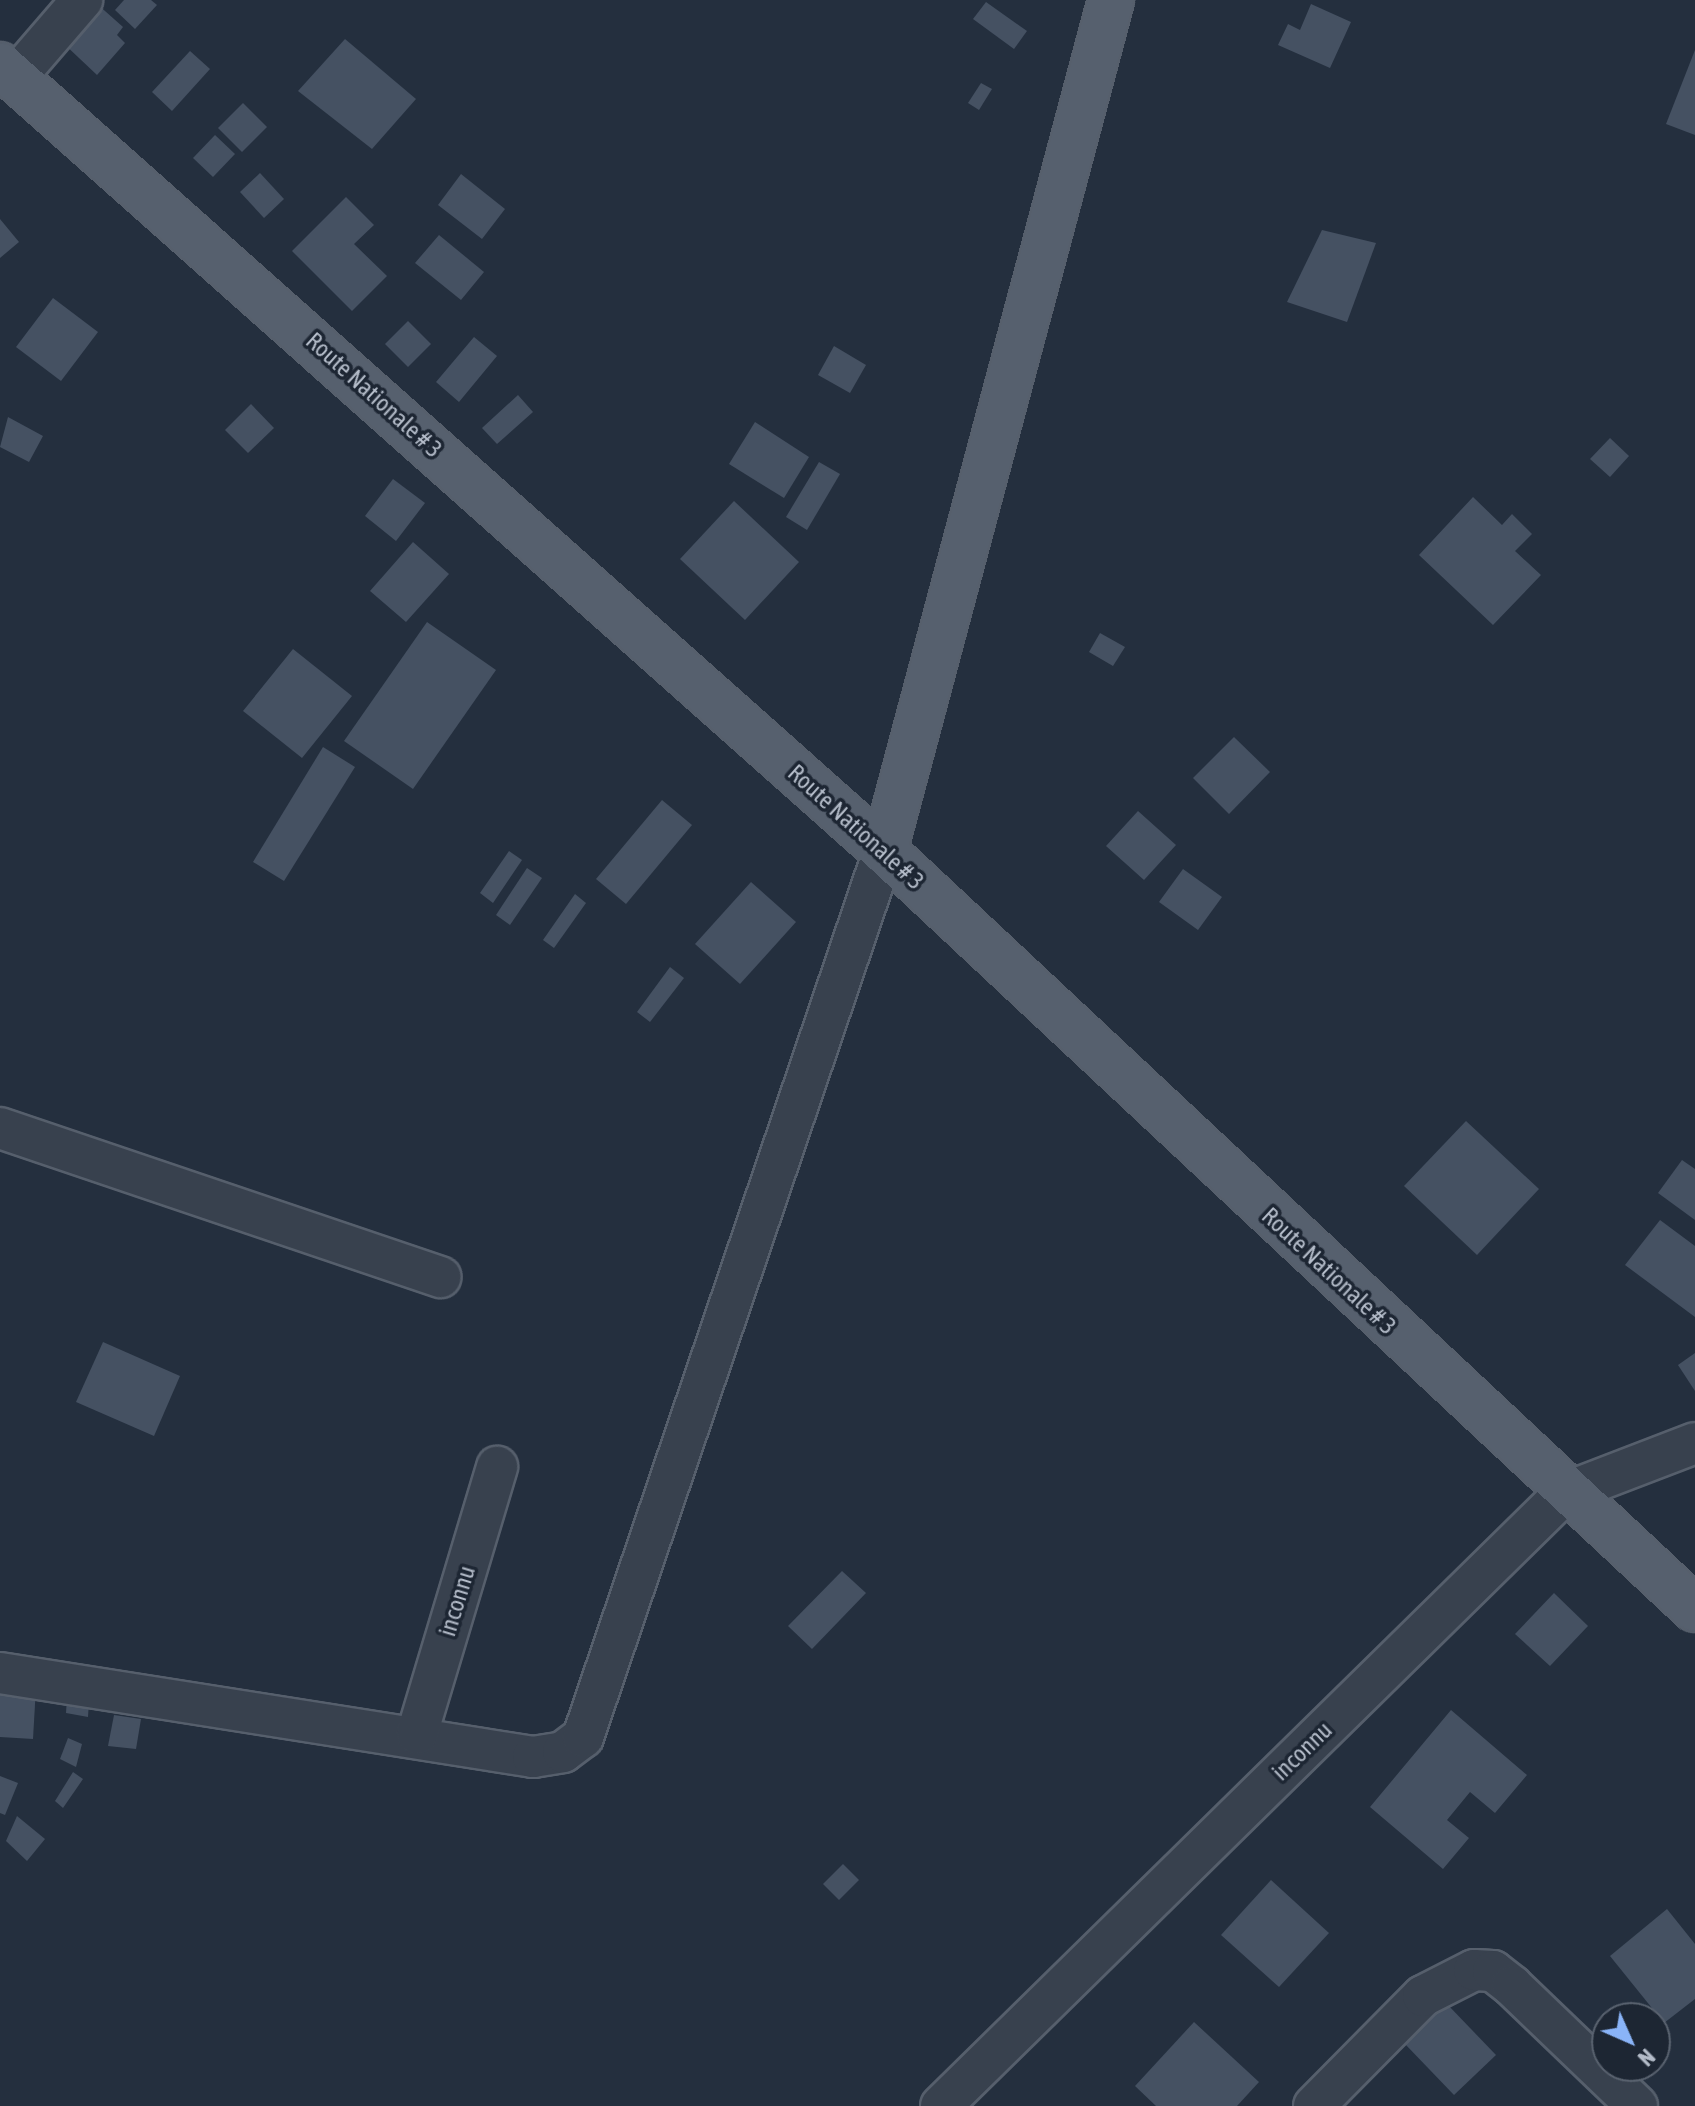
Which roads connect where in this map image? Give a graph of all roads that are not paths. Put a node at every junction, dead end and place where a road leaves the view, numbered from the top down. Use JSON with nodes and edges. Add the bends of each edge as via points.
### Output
{"nodes":[{"id":1,"x":82,"y":0,"type":"edge"},
{"id":2,"x":1111,"y":0,"type":"edge"},
{"id":3,"x":8,"y":72,"type":"edge"},
{"id":4,"x":884,"y":851,"type":"junction"},
{"id":5,"x":0,"y":1128,"type":"edge"},
{"id":6,"x":440,"y":1277,"type":"dead end"},
{"id":7,"x":1695,"y":1443,"type":"edge"},
{"id":8,"x":497,"y":1467,"type":"dead end"},
{"id":9,"x":1565,"y":1493,"type":"junction"},
{"id":10,"x":1695,"y":1609,"type":"edge"},
{"id":11,"x":0,"y":1673,"type":"edge"},
{"id":12,"x":417,"y":1734,"type":"junction"},
{"id":13,"x":941,"y":2106,"type":"edge"},
{"id":14,"x":1314,"y":2106,"type":"edge"},
{"id":15,"x":1637,"y":2106,"type":"edge"}],
"edges":[{"from":1,"to":3,"type":"street"},
{"from":2,"to":4,"type":"main road"},
{"from":3,"to":4,"type":"main road","name":"Route Nationale # 3"},
{"from":4,"to":9,"type":"main road","name":"Route Nationale # 3"},
{"from":4,"to":12,"type":"street","via":[[583,1737],[563,1752],[533,1757]]},
{"from":5,"to":6,"type":"street"},
{"from":7,"to":9,"type":"street","name":"inconnu"},
{"from":8,"to":12,"type":"street","name":"inconnu"},
{"from":9,"to":10,"type":"main road","name":"Route Nationale # 3"},
{"from":9,"to":13,"type":"street","name":"inconnu"},
{"from":11,"to":12,"type":"street"},
{"from":14,"to":15,"type":"street","via":[[1423,1996],[1474,1970],[1493,1971],[1512,1986]]}]}
